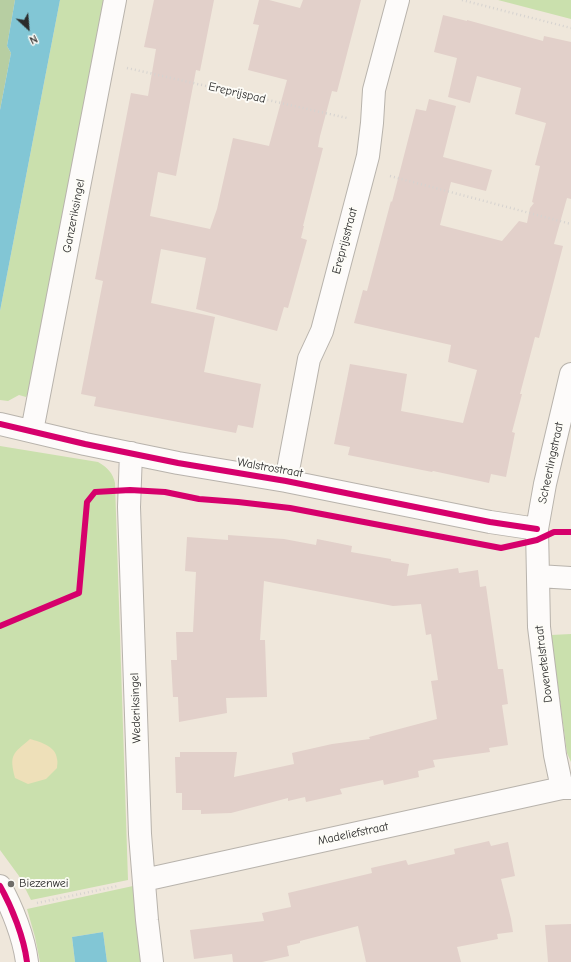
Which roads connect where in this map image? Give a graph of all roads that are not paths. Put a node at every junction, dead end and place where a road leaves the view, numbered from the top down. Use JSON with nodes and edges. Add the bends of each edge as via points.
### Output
{"nodes":[{"id":1,"x":116,"y":0,"type":"edge"},
{"id":2,"x":398,"y":0,"type":"edge"},
{"id":3,"x":571,"y":374,"type":"edge"},
{"id":4,"x":0,"y":424,"type":"edge"},
{"id":5,"x":32,"y":431,"type":"junction"},
{"id":6,"x":131,"y":453,"type":"junction"},
{"id":7,"x":286,"y":481,"type":"junction"},
{"id":8,"x":537,"y":529,"type":"junction"},
{"id":9,"x":538,"y":576,"type":"junction"},
{"id":10,"x":571,"y":578,"type":"edge"},
{"id":11,"x":566,"y":788,"type":"edge"},
{"id":12,"x":144,"y":880,"type":"junction"},
{"id":13,"x":0,"y":886,"type":"edge"},
{"id":14,"x":27,"y":962,"type":"edge"},
{"id":15,"x":152,"y":962,"type":"edge"}],
"edges":[{"from":1,"to":5,"type":"street","name":"Ganzeriksingel"},
{"from":2,"to":7,"type":"street","name":"Ereprijsstraat","via":[[374,90],[368,156],[322,331],[309,359]]},
{"from":3,"to":8,"type":"street","name":"Scheerlingstraat"},
{"from":4,"to":5,"type":"street","name":"Walstrostraat"},
{"from":5,"to":6,"type":"street","name":"Walstrostraat"},
{"from":6,"to":7,"type":"street","name":"Walstrostraat"},
{"from":6,"to":12,"type":"street","name":"Wederiksingel","via":[[129,507],[140,834]]},
{"from":7,"to":8,"type":"street","name":"Walstrostraat"},
{"from":8,"to":9,"type":"street","name":"Dovenetelstraat"},
{"from":9,"to":10,"type":"street"},
{"from":9,"to":11,"type":"street","name":"Dovenetelstraat","via":[[539,627],[555,755]]},
{"from":11,"to":12,"type":"street","name":"Madeliefstraat"},
{"from":12,"to":15,"type":"street","name":"Wederiksingel"},
{"from":13,"to":14,"type":"street","via":[[13,912],[26,951]]}]}
